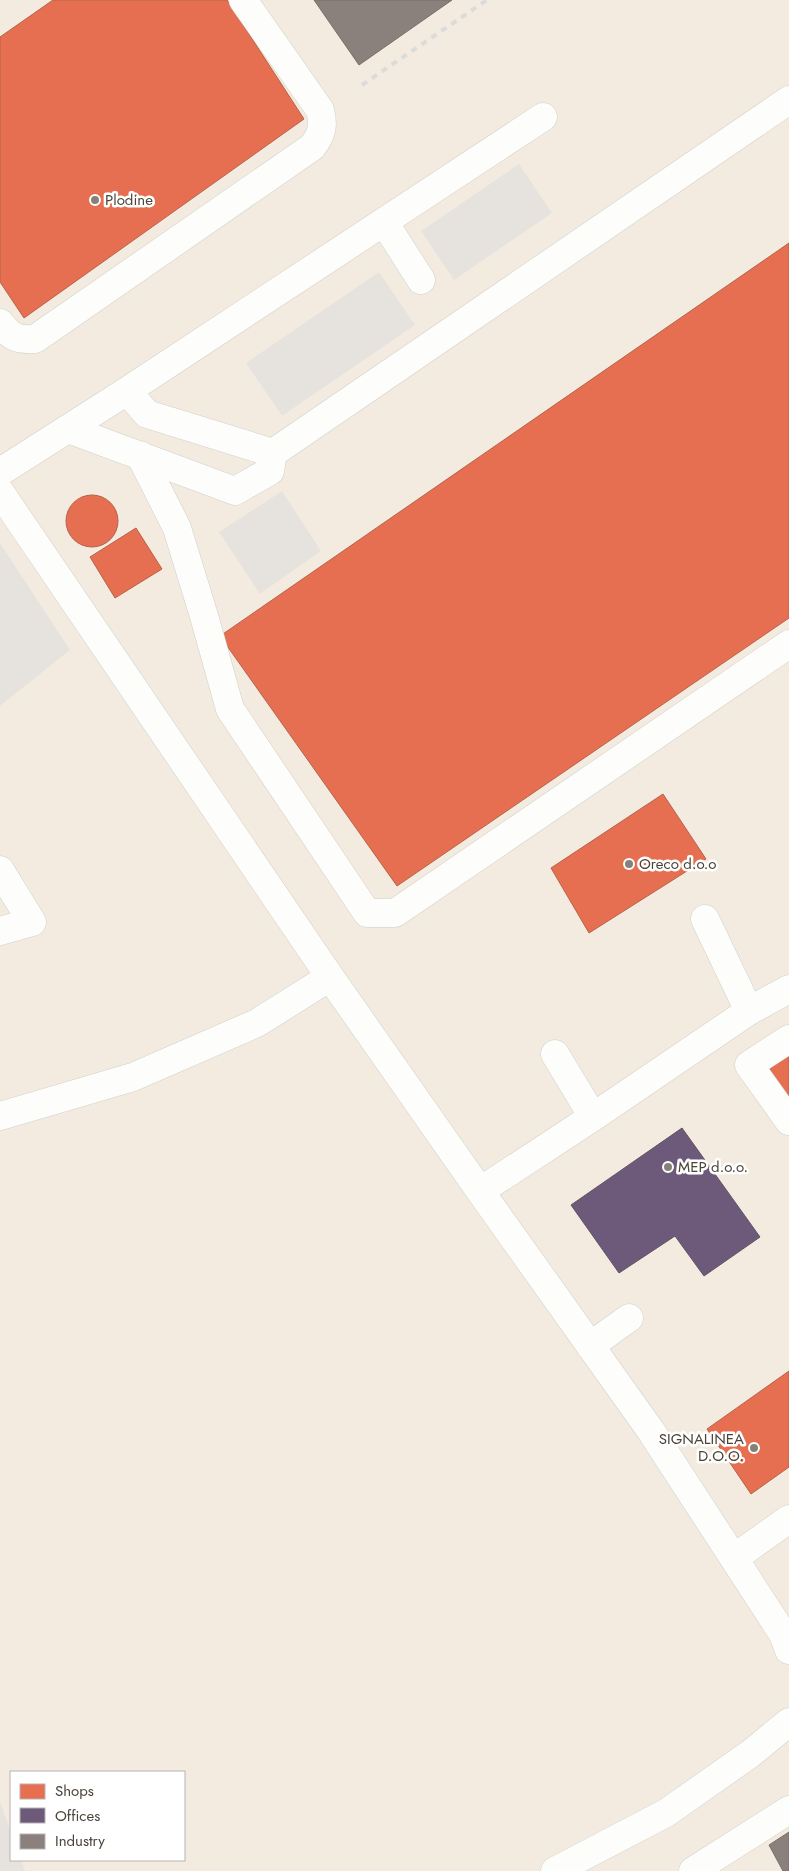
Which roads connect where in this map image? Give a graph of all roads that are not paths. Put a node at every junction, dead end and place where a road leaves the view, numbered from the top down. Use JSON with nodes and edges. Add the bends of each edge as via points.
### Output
{"nodes":[{"id":1,"x":243,"y":0,"type":"edge"},
{"id":2,"x":789,"y":100,"type":"edge"},
{"id":3,"x":543,"y":117,"type":"dead end"},
{"id":4,"x":384,"y":222,"type":"junction"},
{"id":5,"x":421,"y":280,"type":"dead end"},
{"id":6,"x":0,"y":323,"type":"edge"},
{"id":7,"x":127,"y":391,"type":"junction"},
{"id":8,"x":68,"y":429,"type":"junction"},
{"id":9,"x":273,"y":453,"type":"junction"},
{"id":10,"x":140,"y":455,"type":"junction"},
{"id":11,"x":0,"y":472,"type":"edge"},
{"id":12,"x":0,"y":492,"type":"edge"},
{"id":13,"x":789,"y":644,"type":"edge"},
{"id":14,"x":0,"y":870,"type":"edge"},
{"id":15,"x":705,"y":919,"type":"dead end"},
{"id":16,"x":0,"y":931,"type":"edge"},
{"id":17,"x":330,"y":977,"type":"junction"},
{"id":18,"x":789,"y":989,"type":"edge"},
{"id":19,"x":749,"y":1011,"type":"junction"},
{"id":20,"x":789,"y":1039,"type":"edge"},
{"id":21,"x":556,"y":1054,"type":"dead end"},
{"id":22,"x":0,"y":1116,"type":"edge"},
{"id":23,"x":593,"y":1117,"type":"junction"},
{"id":24,"x":789,"y":1121,"type":"edge"},
{"id":25,"x":480,"y":1191,"type":"junction"},
{"id":26,"x":629,"y":1318,"type":"dead end"},
{"id":27,"x":590,"y":1346,"type":"junction"},
{"id":28,"x":789,"y":1519,"type":"edge"},
{"id":29,"x":734,"y":1558,"type":"junction"},
{"id":30,"x":789,"y":1650,"type":"edge"},
{"id":31,"x":789,"y":1723,"type":"edge"},
{"id":32,"x":789,"y":1810,"type":"edge"},
{"id":33,"x":554,"y":1871,"type":"edge"},
{"id":34,"x":693,"y":1871,"type":"edge"}],
"edges":[{"from":1,"to":6,"type":"street","via":[[320,110],[323,127],[317,141],[35,339],[18,339]]},
{"from":2,"to":9,"type":"street"},
{"from":3,"to":4,"type":"street"},
{"from":4,"to":5,"type":"street"},
{"from":4,"to":7,"type":"street"},
{"from":7,"to":8,"type":"street"},
{"from":7,"to":9,"type":"street","via":[[147,414]]},
{"from":8,"to":10,"type":"street"},
{"from":8,"to":11,"type":"street"},
{"from":9,"to":10,"type":"street","via":[[270,470],[235,491]]},
{"from":10,"to":13,"type":"street","via":[[177,528],[230,709],[367,913],[395,913]]},
{"from":12,"to":17,"type":"street"},
{"from":14,"to":16,"type":"street","via":[[32,922]]},
{"from":15,"to":19,"type":"street"},
{"from":17,"to":22,"type":"street","via":[[257,1023],[142,1073]]},
{"from":17,"to":25,"type":"street"},
{"from":18,"to":19,"type":"street"},
{"from":19,"to":23,"type":"street"},
{"from":20,"to":24,"type":"street","via":[[749,1065]]},
{"from":21,"to":23,"type":"street"},
{"from":23,"to":25,"type":"street"},
{"from":25,"to":27,"type":"street"},
{"from":26,"to":27,"type":"street"},
{"from":27,"to":29,"type":"street","via":[[651,1431]]},
{"from":28,"to":29,"type":"street"},
{"from":29,"to":30,"type":"street","via":[[783,1634]]},
{"from":31,"to":33,"type":"street","via":[[666,1813]]},
{"from":32,"to":34,"type":"street"}]}
